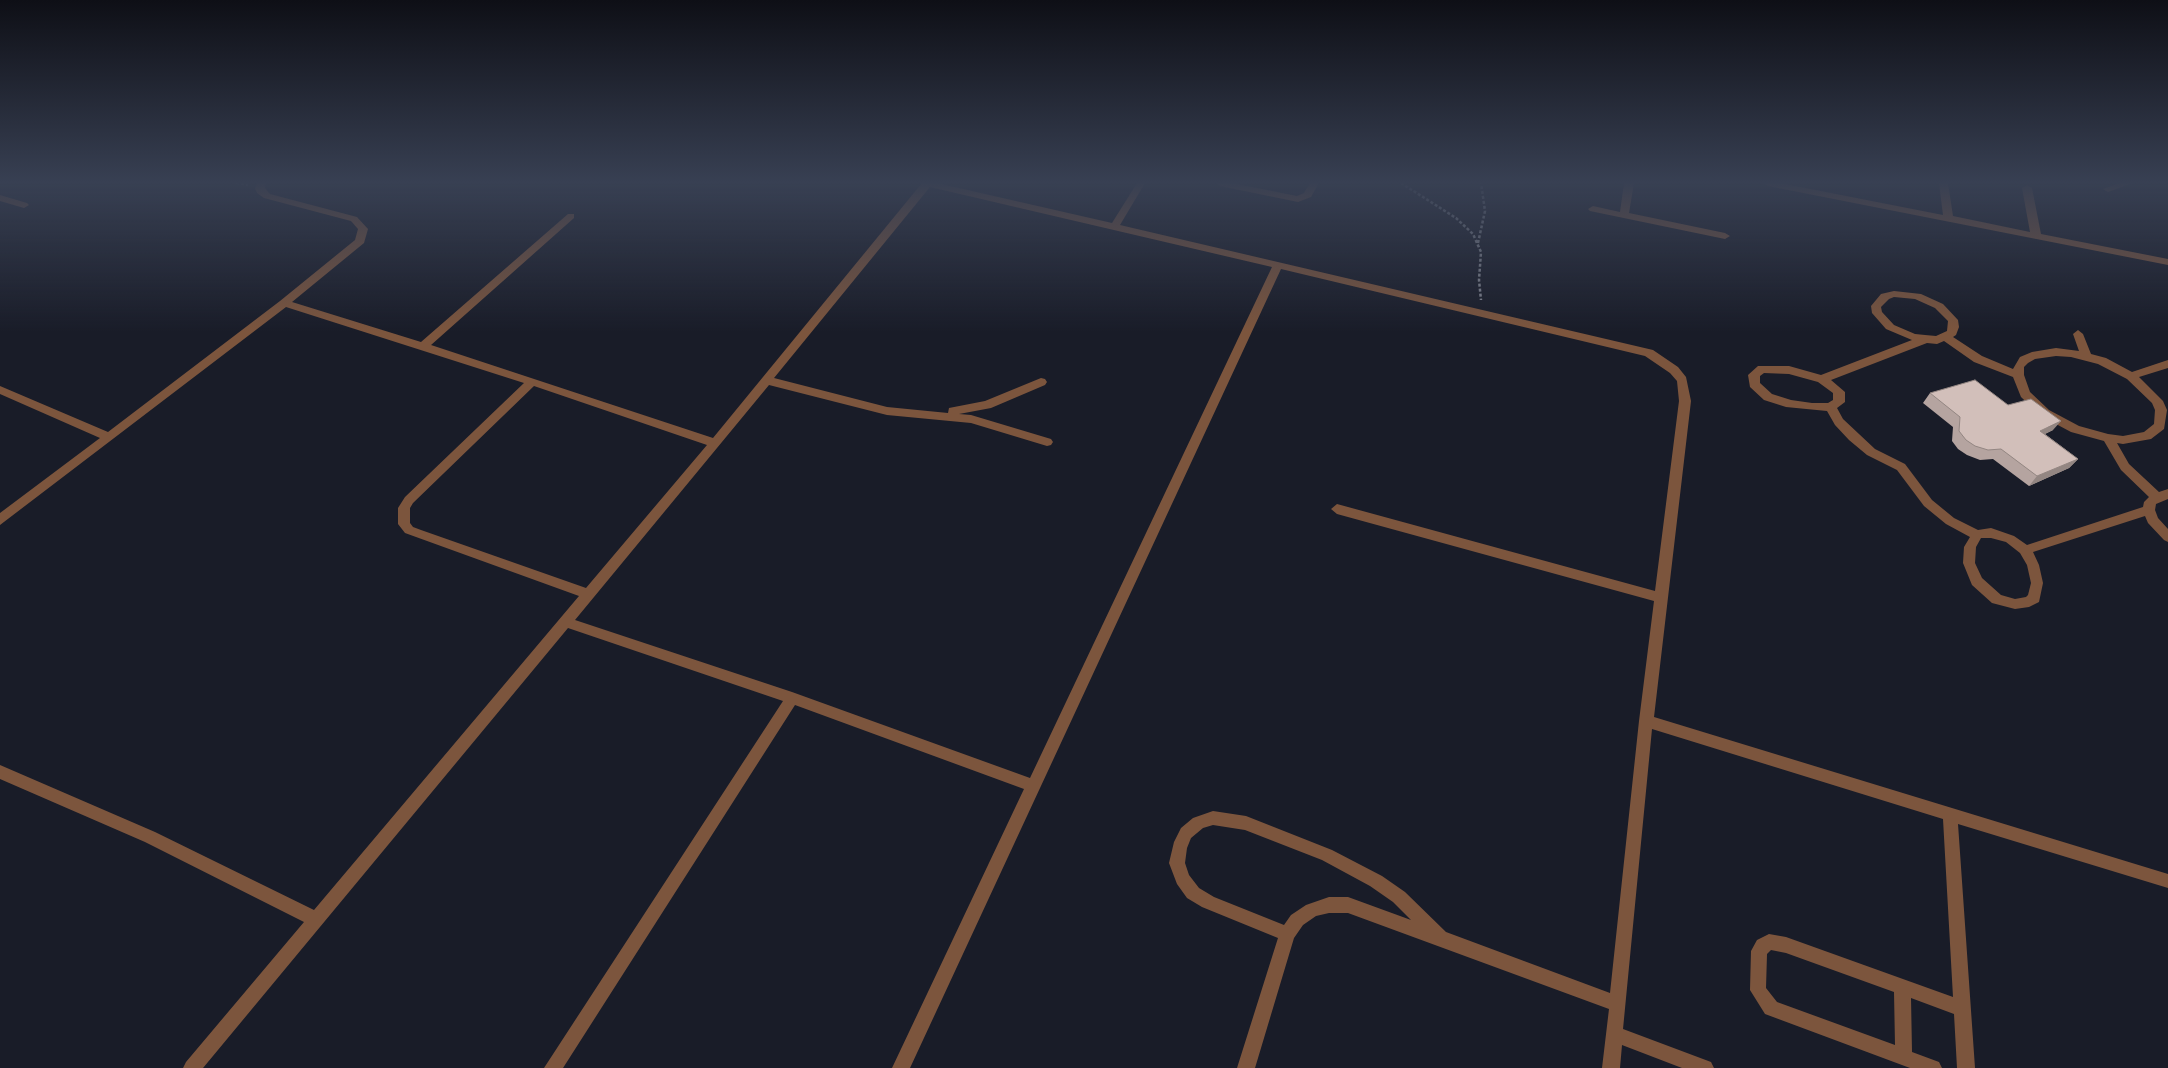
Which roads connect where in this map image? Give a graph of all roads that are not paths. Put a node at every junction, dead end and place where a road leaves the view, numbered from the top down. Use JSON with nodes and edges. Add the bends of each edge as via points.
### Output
{"nodes":[{"id":1,"x":362,"y":233,"type":"edge"},
{"id":2,"x":553,"y":233,"type":"edge"},
{"id":3,"x":886,"y":233,"type":"edge"},
{"id":4,"x":1135,"y":233,"type":"edge"},
{"id":5,"x":1709,"y":233,"type":"edge"},
{"id":6,"x":2021,"y":233,"type":"edge"},
{"id":7,"x":2035,"y":233,"type":"edge"},
{"id":8,"x":1725,"y":236,"type":"dead end"},
{"id":9,"x":2036,"y":236,"type":"junction"},
{"id":10,"x":2168,"y":262,"type":"edge"},
{"id":11,"x":1277,"y":266,"type":"junction"},
{"id":12,"x":284,"y":303,"type":"junction"},
{"id":13,"x":2078,"y":334,"type":"dead end"},
{"id":14,"x":1946,"y":337,"type":"junction"},
{"id":15,"x":1925,"y":340,"type":"junction"},
{"id":16,"x":424,"y":346,"type":"junction"},
{"id":17,"x":2086,"y":356,"type":"junction"},
{"id":18,"x":2168,"y":364,"type":"edge"},
{"id":19,"x":2018,"y":375,"type":"junction"},
{"id":20,"x":2131,"y":376,"type":"junction"},
{"id":21,"x":1822,"y":379,"type":"junction"},
{"id":22,"x":766,"y":380,"type":"junction"},
{"id":23,"x":534,"y":381,"type":"junction"},
{"id":24,"x":1041,"y":382,"type":"dead end"},
{"id":25,"x":0,"y":390,"type":"edge"},
{"id":26,"x":1830,"y":407,"type":"junction"},
{"id":27,"x":2165,"y":410,"type":"edge"},
{"id":28,"x":924,"y":414,"type":"junction"},
{"id":29,"x":109,"y":437,"type":"junction"},
{"id":30,"x":2108,"y":438,"type":"junction"},
{"id":31,"x":1046,"y":442,"type":"dead end"},
{"id":32,"x":715,"y":443,"type":"junction"},
{"id":33,"x":2162,"y":495,"type":"edge"},
{"id":34,"x":1337,"y":509,"type":"dead end"},
{"id":35,"x":2149,"y":510,"type":"junction"},
{"id":36,"x":0,"y":520,"type":"edge"},
{"id":37,"x":1977,"y":535,"type":"junction"},
{"id":38,"x":2168,"y":537,"type":"edge"},
{"id":39,"x":2024,"y":550,"type":"junction"},
{"id":40,"x":589,"y":594,"type":"junction"},
{"id":41,"x":1660,"y":597,"type":"junction"},
{"id":42,"x":565,"y":622,"type":"junction"},
{"id":43,"x":792,"y":698,"type":"junction"},
{"id":44,"x":1646,"y":721,"type":"junction"},
{"id":45,"x":0,"y":772,"type":"edge"},
{"id":46,"x":1034,"y":786,"type":"junction"},
{"id":47,"x":1950,"y":814,"type":"junction"},
{"id":48,"x":2168,"y":881,"type":"edge"},
{"id":49,"x":316,"y":919,"type":"junction"},
{"id":50,"x":1287,"y":934,"type":"junction"},
{"id":51,"x":1441,"y":938,"type":"junction"},
{"id":52,"x":1902,"y":987,"type":"junction"},
{"id":53,"x":1618,"y":1004,"type":"junction"},
{"id":54,"x":1963,"y":1009,"type":"junction"},
{"id":55,"x":1615,"y":1034,"type":"junction"},
{"id":56,"x":1904,"y":1057,"type":"junction"},
{"id":57,"x":192,"y":1068,"type":"edge"},
{"id":58,"x":553,"y":1068,"type":"edge"},
{"id":59,"x":901,"y":1068,"type":"edge"},
{"id":60,"x":1246,"y":1068,"type":"edge"},
{"id":61,"x":1611,"y":1068,"type":"edge"},
{"id":62,"x":1705,"y":1068,"type":"edge"},
{"id":63,"x":1933,"y":1068,"type":"edge"},
{"id":64,"x":1966,"y":1068,"type":"edge"}],
"edges":[{"from":1,"to":12,"type":"street","via":[[354,248]]},
{"from":2,"to":16,"type":"street"},
{"from":3,"to":22,"type":"street"},
{"from":4,"to":11,"type":"street"},
{"from":5,"to":8,"type":"street"},
{"from":6,"to":9,"type":"street"},
{"from":7,"to":9,"type":"street"},
{"from":9,"to":10,"type":"street"},
{"from":11,"to":41,"type":"street","via":[[1649,353],[1674,370],[1682,380],[1685,401]]},
{"from":11,"to":46,"type":"street"},
{"from":12,"to":16,"type":"street"},
{"from":12,"to":29,"type":"street"},
{"from":13,"to":17,"type":"street"},
{"from":14,"to":15,"type":"street"},
{"from":14,"to":15,"type":"street","via":[[1952,333],[1953,320],[1939,306],[1905,294],[1879,300],[1877,313],[1890,327]]},
{"from":14,"to":19,"type":"street","via":[[1978,359]]},
{"from":15,"to":21,"type":"street"},
{"from":16,"to":23,"type":"street"},
{"from":17,"to":19,"type":"street","via":[[2056,352],[2038,354],[2024,360]]},
{"from":17,"to":20,"type":"street"},
{"from":18,"to":20,"type":"street"},
{"from":19,"to":30,"type":"street","via":[[2025,394],[2045,413],[2075,429]]},
{"from":20,"to":27,"type":"street"},
{"from":21,"to":26,"type":"street","via":[[1838,392],[1839,402]]},
{"from":21,"to":26,"type":"street","via":[[1768,368],[1757,372],[1753,379],[1757,388],[1774,398],[1801,406]]},
{"from":22,"to":28,"type":"street","via":[[870,407]]},
{"from":22,"to":32,"type":"street"},
{"from":23,"to":32,"type":"street"},
{"from":23,"to":40,"type":"street","via":[[409,500],[404,508],[404,524],[409,530]]},
{"from":24,"to":28,"type":"street","via":[[980,407]]},
{"from":25,"to":29,"type":"street"},
{"from":26,"to":37,"type":"street","via":[[1845,430],[1862,445],[1901,467],[1928,503],[1950,521]]},
{"from":27,"to":30,"type":"street","via":[[2160,426],[2146,436],[2123,440]]},
{"from":28,"to":31,"type":"street","via":[[971,419]]},
{"from":29,"to":36,"type":"street"},
{"from":30,"to":33,"type":"street","via":[[2125,467]]},
{"from":32,"to":40,"type":"street"},
{"from":33,"to":35,"type":"street","via":[[2150,502]]},
{"from":34,"to":41,"type":"street"},
{"from":35,"to":38,"type":"street","via":[[2152,520]]},
{"from":35,"to":39,"type":"street"},
{"from":37,"to":39,"type":"street","via":[[1991,533],[2010,538]]},
{"from":37,"to":39,"type":"street","via":[[1969,554],[1972,572],[1982,588],[2005,602],[2022,604],[2034,598],[2036,574]]},
{"from":40,"to":42,"type":"street"},
{"from":41,"to":44,"type":"street"},
{"from":42,"to":43,"type":"street"},
{"from":42,"to":49,"type":"street"},
{"from":43,"to":46,"type":"street"},
{"from":43,"to":58,"type":"street"},
{"from":44,"to":47,"type":"street"},
{"from":44,"to":53,"type":"street"},
{"from":45,"to":49,"type":"street","via":[[150,836]]},
{"from":46,"to":59,"type":"street"},
{"from":47,"to":48,"type":"street"},
{"from":47,"to":54,"type":"street"},
{"from":49,"to":57,"type":"street"},
{"from":50,"to":51,"type":"street","via":[[1297,920],[1312,910],[1329,905],[1348,905]]},
{"from":50,"to":51,"type":"street","via":[[1208,902],[1192,892],[1182,879],[1177,863],[1179,847],[1186,834],[1198,823],[1213,818],[1230,819],[1327,855],[1376,881]]},
{"from":50,"to":60,"type":"street"},
{"from":51,"to":53,"type":"street"},
{"from":52,"to":54,"type":"street"},
{"from":52,"to":56,"type":"street"},
{"from":52,"to":56,"type":"street","via":[[1777,942],[1763,946],[1759,952],[1758,990],[1772,1008]]},
{"from":53,"to":55,"type":"street"},
{"from":54,"to":64,"type":"street"},
{"from":55,"to":61,"type":"street"},
{"from":55,"to":62,"type":"street"},
{"from":56,"to":63,"type":"street"}]}
